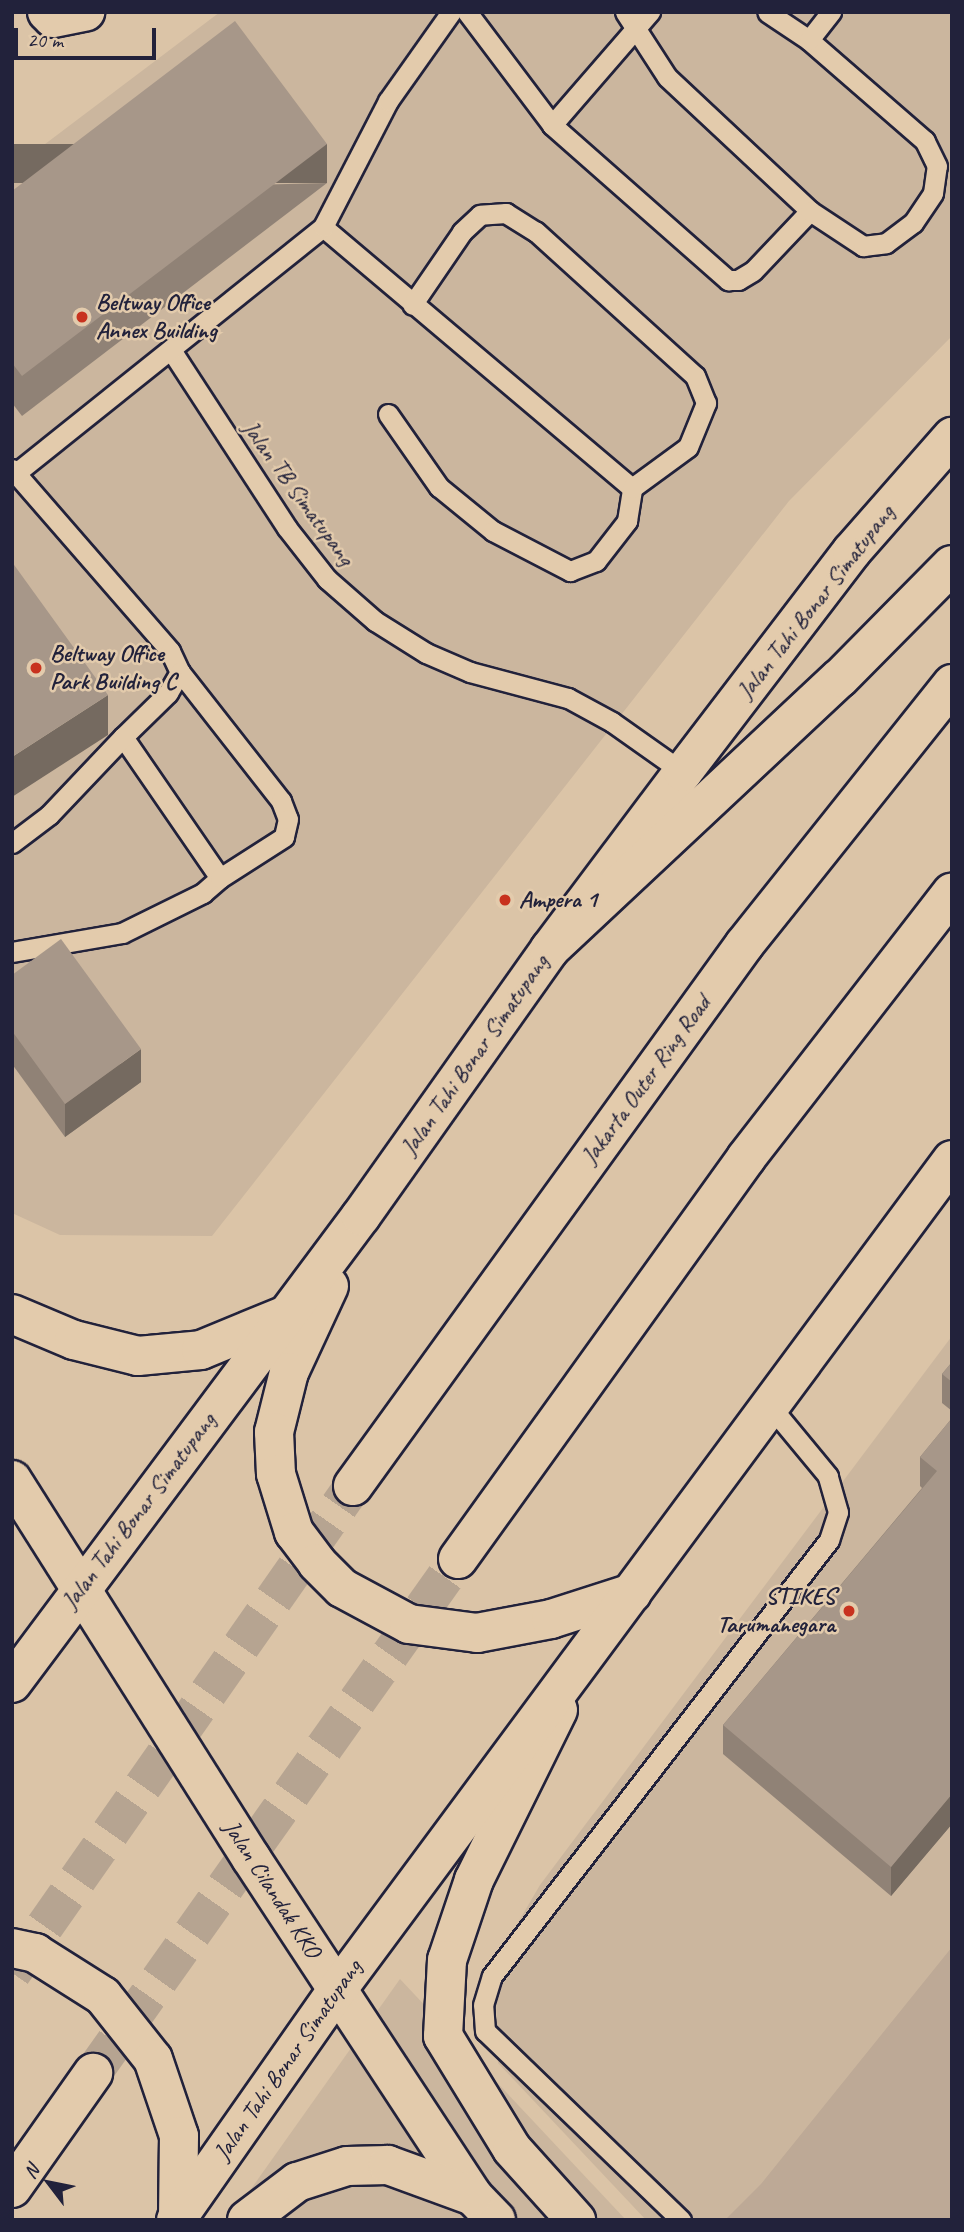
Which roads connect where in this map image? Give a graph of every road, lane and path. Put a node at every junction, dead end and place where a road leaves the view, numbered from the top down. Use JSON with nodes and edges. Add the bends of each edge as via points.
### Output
{"nodes":[{"id":1,"x":47,"y":12,"type":"edge"},
{"id":2,"x":85,"y":12,"type":"edge"},
{"id":3,"x":451,"y":12,"type":"edge"},
{"id":4,"x":467,"y":12,"type":"edge"},
{"id":5,"x":650,"y":12,"type":"edge"},
{"id":6,"x":767,"y":12,"type":"edge"},
{"id":7,"x":831,"y":12,"type":"edge"},
{"id":8,"x":629,"y":20,"type":"edge"},
{"id":9,"x":809,"y":40,"type":"junction"},
{"id":10,"x":552,"y":125,"type":"junction"},
{"id":11,"x":810,"y":211,"type":"junction"},
{"id":12,"x":323,"y":227,"type":"junction"},
{"id":13,"x":412,"y":305,"type":"junction"},
{"id":14,"x":171,"y":350,"type":"junction"},
{"id":15,"x":388,"y":414,"type":"dead end"},
{"id":16,"x":952,"y":437,"type":"edge"},
{"id":17,"x":14,"y":471,"type":"edge"},
{"id":18,"x":632,"y":488,"type":"junction"},
{"id":19,"x":952,"y":565,"type":"edge"},
{"id":20,"x":180,"y":672,"type":"junction"},
{"id":21,"x":952,"y":684,"type":"edge"},
{"id":22,"x":123,"y":737,"type":"junction"},
{"id":23,"x":683,"y":772,"type":"junction"},
{"id":24,"x":12,"y":843,"type":"edge"},
{"id":25,"x":220,"y":878,"type":"junction"},
{"id":26,"x":952,"y":891,"type":"edge"},
{"id":27,"x":550,"y":949,"type":"junction"},
{"id":28,"x":12,"y":952,"type":"edge"},
{"id":29,"x":952,"y":1160,"type":"edge"},
{"id":30,"x":361,"y":1216,"type":"junction"},
{"id":31,"x":12,"y":1314,"type":"edge"},
{"id":32,"x":287,"y":1315,"type":"junction"},
{"id":33,"x":769,"y":1406,"type":"junction"},
{"id":34,"x":12,"y":1480,"type":"edge"},
{"id":35,"x":353,"y":1486,"type":"tunnel mouth"},
{"id":36,"x":458,"y":1559,"type":"tunnel mouth"},
{"id":37,"x":81,"y":1586,"type":"junction"},
{"id":38,"x":632,"y":1593,"type":"junction"},
{"id":39,"x":586,"y":1656,"type":"junction"},
{"id":40,"x":12,"y":1683,"type":"edge"},
{"id":41,"x":12,"y":1948,"type":"edge"},
{"id":42,"x":337,"y":1990,"type":"junction"},
{"id":43,"x":93,"y":2073,"type":"tunnel mouth"},
{"id":44,"x":12,"y":2188,"type":"edge"},
{"id":45,"x":484,"y":2208,"type":"edge"},
{"id":46,"x":177,"y":2218,"type":"edge"},
{"id":47,"x":247,"y":2220,"type":"edge"},
{"id":48,"x":576,"y":2220,"type":"edge"},
{"id":49,"x":681,"y":2220,"type":"edge"}],
"edges":[{"from":1,"to":2,"type":"main road","via":[[53,18]]},
{"from":3,"to":12,"type":"lane","via":[[388,101]]},
{"from":4,"to":10,"type":"lane"},
{"from":5,"to":8,"type":"lane"},
{"from":6,"to":9,"type":"lane"},
{"from":7,"to":9,"type":"lane"},
{"from":8,"to":10,"type":"lane"},
{"from":8,"to":11,"type":"lane","via":[[667,76]]},
{"from":9,"to":11,"type":"lane","via":[[925,141],[937,166],[933,193],[913,223],[886,243],[863,246]]},
{"from":10,"to":11,"type":"lane","via":[[728,280],[753,271]]},
{"from":12,"to":13,"type":"lane"},
{"from":12,"to":14,"type":"lane"},
{"from":13,"to":18,"type":"lane"},
{"from":13,"to":18,"type":"lane","via":[[462,232],[480,215],[506,213],[536,232],[695,376],[706,403],[688,447]]},
{"from":14,"to":17,"type":"lane"},
{"from":14,"to":23,"type":"lane","name":"Jalan TB Simatupang","via":[[287,528],[327,579],[374,621],[426,653],[470,672],[568,698]]},
{"from":15,"to":18,"type":"lane","via":[[439,487],[493,531],[570,571],[596,561],[626,521]]},
{"from":16,"to":23,"type":"main road","name":"Jalan Tahi Bonar Simatupang","via":[[852,551]]},
{"from":17,"to":20,"type":"lane","via":[[170,650]]},
{"from":19,"to":27,"type":"main road","via":[[840,678]]},
{"from":20,"to":22,"type":"lane","via":[[168,694]]},
{"from":20,"to":25,"type":"lane","via":[[281,800],[288,819],[284,836]]},
{"from":21,"to":35,"type":"main road","name":"Jakarta Outer Ring Road","via":[[744,945]]},
{"from":22,"to":24,"type":"lane","via":[[49,815]]},
{"from":22,"to":25,"type":"lane"},
{"from":23,"to":27,"type":"main road","name":"Jalan Tahi Bonar Simatupang"},
{"from":25,"to":28,"type":"lane","via":[[203,893],[122,933]]},
{"from":26,"to":36,"type":"main road","via":[[746,1158]]},
{"from":27,"to":30,"type":"main road","name":"Jalan Tahi Bonar Simatupang"},
{"from":29,"to":33,"type":"main road","name":"Jalan Tahi Bonar Simatupang"},
{"from":30,"to":32,"type":"main road","name":"Jalan Tahi Bonar Simatupang"},
{"from":30,"to":38,"type":"main road","via":[[289,1372],[274,1432],[276,1474],[294,1532],[342,1588],[409,1624],[477,1633],[551,1619]]},
{"from":31,"to":32,"type":"main road","via":[[74,1340],[138,1356],[201,1350]]},
{"from":32,"to":37,"type":"main road","name":"Jalan Tahi Bonar Simatupang"},
{"from":33,"to":38,"type":"main road","name":"Jalan Tahi Bonar Simatupang"},
{"from":33,"to":49,"type":"lane","via":[[828,1476],[838,1512],[829,1540],[492,1976],[482,2005],[485,2031]]},
{"from":34,"to":37,"type":"main road","name":"Jalan Cilandak KKO"},
{"from":37,"to":40,"type":"main road","name":"Jalan Tahi Bonar Simatupang"},
{"from":37,"to":42,"type":"main road","name":"Jalan Cilandak KKO"},
{"from":38,"to":39,"type":"main road","name":"Jalan Tahi Bonar Simatupang"},
{"from":39,"to":42,"type":"main road","name":"Jalan Tahi Bonar Simatupang"},
{"from":39,"to":48,"type":"main road","via":[[474,1880],[447,1960],[443,1993],[443,2036],[459,2069],[512,2149]]},
{"from":41,"to":46,"type":"main road","via":[[35,1953],[103,1996],[153,2059],[179,2136]]},
{"from":42,"to":45,"type":"main road","name":"Jalan Cilandak KKO"},
{"from":42,"to":46,"type":"main road","name":"Jalan Tahi Bonar Simatupang"},
{"from":43,"to":44,"type":"main road"},
{"from":45,"to":47,"type":"main road","via":[[388,2165],[347,2166],[297,2182]]}]}
